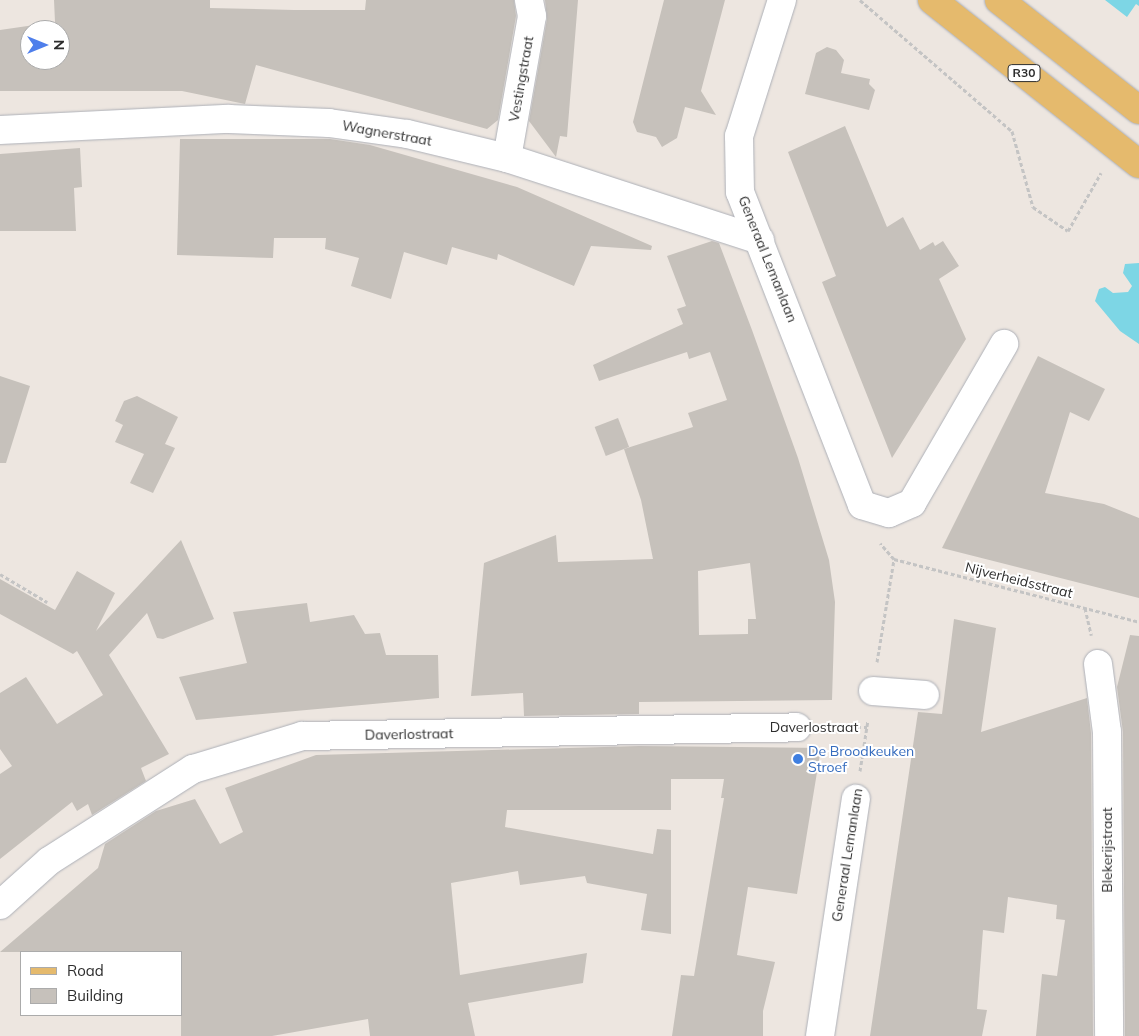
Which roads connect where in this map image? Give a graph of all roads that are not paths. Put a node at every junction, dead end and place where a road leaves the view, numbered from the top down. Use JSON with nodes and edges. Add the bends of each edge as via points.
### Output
{"nodes":[{"id":1,"x":529,"y":0,"type":"edge"},
{"id":2,"x":932,"y":0,"type":"edge"},
{"id":3,"x":999,"y":0,"type":"edge"},
{"id":4,"x":780,"y":3,"type":"edge"},
{"id":5,"x":1137,"y":104,"type":"edge"},
{"id":6,"x":0,"y":130,"type":"edge"},
{"id":7,"x":1116,"y":146,"type":"junction"},
{"id":8,"x":507,"y":158,"type":"junction"},
{"id":9,"x":1139,"y":164,"type":"edge"},
{"id":10,"x":760,"y":240,"type":"junction"},
{"id":11,"x":1004,"y":344,"type":"dead end"},
{"id":12,"x":1098,"y":664,"type":"dead end"},
{"id":13,"x":873,"y":691,"type":"road end"},
{"id":14,"x":925,"y":695,"type":"dead end"},
{"id":15,"x":797,"y":727,"type":"road end"},
{"id":16,"x":856,"y":799,"type":"road end"},
{"id":17,"x":0,"y":905,"type":"edge"},
{"id":18,"x":820,"y":1036,"type":"edge"},
{"id":19,"x":1109,"y":1036,"type":"edge"}],
"edges":[{"from":1,"to":8,"type":"street","name":"Vestingstraat","via":[[532,16]]},
{"from":2,"to":7,"type":"main road","number":"R30"},
{"from":3,"to":5,"type":"main road","via":[[1096,78]]},
{"from":4,"to":10,"type":"street","name":"Generaal Lemanlaan","via":[[739,136],[740,192]]},
{"from":5,"to":7,"type":"main road"},
{"from":6,"to":8,"type":"street","name":"Wagnerstraat","via":[[229,118],[329,123],[407,134]]},
{"from":7,"to":9,"type":"main road","number":"R30"},
{"from":8,"to":10,"type":"street","name":"Wagnerstraat"},
{"from":10,"to":11,"type":"street","name":"Generaal Lemanlaan","via":[[862,505],[889,513],[912,503]]},
{"from":12,"to":19,"type":"street","name":"Blekerijstraat","via":[[1107,732]]},
{"from":13,"to":14,"type":"street"},
{"from":15,"to":17,"type":"street","name":"Daverlostraat","via":[[302,736],[193,769],[49,861]]},
{"from":16,"to":18,"type":"street","name":"Generaal Lemanlaan"}]}
